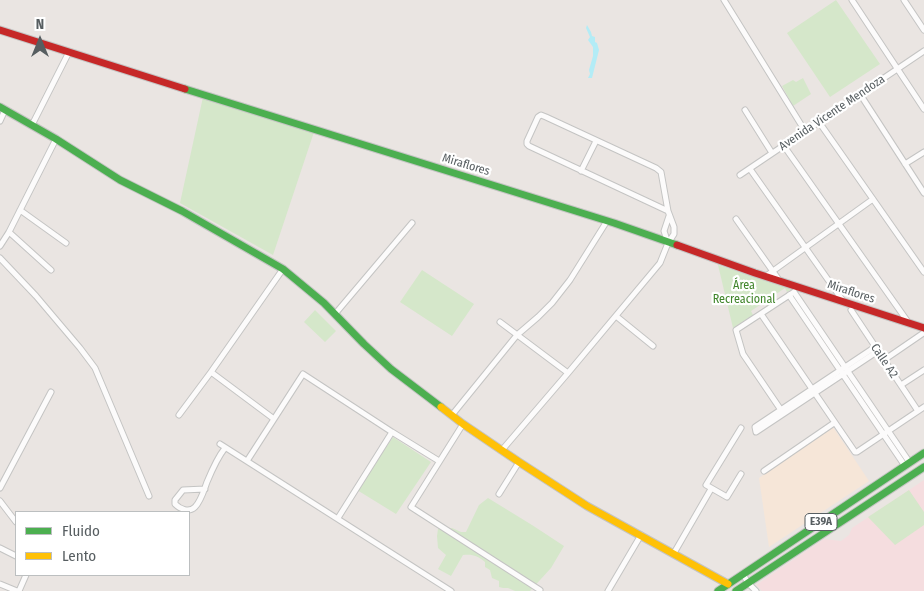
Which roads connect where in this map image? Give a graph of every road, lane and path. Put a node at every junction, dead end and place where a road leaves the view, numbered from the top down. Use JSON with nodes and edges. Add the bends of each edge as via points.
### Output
{"nodes":[{"id":1,"x":724,"y":0,"type":"edge"},
{"id":2,"x":852,"y":0,"type":"edge"},
{"id":3,"x":904,"y":0,"type":"edge"},
{"id":4,"x":0,"y":30,"type":"edge"},
{"id":5,"x":924,"y":30,"type":"edge"},
{"id":6,"x":924,"y":51,"type":"edge"},
{"id":7,"x":68,"y":52,"type":"junction"},
{"id":8,"x":898,"y":69,"type":"junction"},
{"id":9,"x":860,"y":94,"type":"junction"},
{"id":10,"x":3,"y":109,"type":"edge"},
{"id":11,"x":924,"y":109,"type":"edge"},
{"id":12,"x":745,"y":110,"type":"dead end"},
{"id":13,"x":0,"y":121,"type":"edge"},
{"id":14,"x":819,"y":122,"type":"junction"},
{"id":15,"x":32,"y":125,"type":"junction"},
{"id":16,"x":804,"y":131,"type":"junction"},
{"id":17,"x":56,"y":139,"type":"junction"},
{"id":18,"x":596,"y":141,"type":"junction"},
{"id":19,"x":784,"y":146,"type":"junction"},
{"id":20,"x":924,"y":152,"type":"edge"},
{"id":21,"x":772,"y":153,"type":"junction"},
{"id":22,"x":905,"y":164,"type":"junction"},
{"id":23,"x":750,"y":169,"type":"junction"},
{"id":24,"x":581,"y":171,"type":"junction"},
{"id":25,"x":740,"y":175,"type":"dead end"},
{"id":26,"x":924,"y":192,"type":"edge"},
{"id":27,"x":873,"y":199,"type":"junction"},
{"id":28,"x":20,"y":210,"type":"junction"},
{"id":29,"x":668,"y":214,"type":"junction"},
{"id":30,"x":736,"y":219,"type":"dead end"},
{"id":31,"x":607,"y":221,"type":"junction"},
{"id":32,"x":412,"y":223,"type":"dead end"},
{"id":33,"x":839,"y":224,"type":"junction"},
{"id":34,"x":9,"y":232,"type":"junction"},
{"id":35,"x":66,"y":242,"type":"dead end"},
{"id":36,"x":668,"y":243,"type":"junction"},
{"id":37,"x":0,"y":246,"type":"edge"},
{"id":38,"x":806,"y":247,"type":"junction"},
{"id":39,"x":0,"y":258,"type":"edge"},
{"id":40,"x":51,"y":270,"type":"dead end"},
{"id":41,"x":283,"y":270,"type":"junction"},
{"id":42,"x":773,"y":271,"type":"junction"},
{"id":43,"x":924,"y":272,"type":"edge"},
{"id":44,"x":766,"y":276,"type":"junction"},
{"id":45,"x":779,"y":280,"type":"junction"},
{"id":46,"x":844,"y":302,"type":"junction"},
{"id":47,"x":851,"y":310,"type":"dead end"},
{"id":48,"x":335,"y":314,"type":"junction"},
{"id":49,"x":761,"y":314,"type":"junction"},
{"id":50,"x":616,"y":316,"type":"junction"},
{"id":51,"x":500,"y":322,"type":"dead end"},
{"id":52,"x":908,"y":322,"type":"junction"},
{"id":53,"x":923,"y":331,"type":"edge"},
{"id":54,"x":517,"y":334,"type":"junction"},
{"id":55,"x":653,"y":346,"type":"dead end"},
{"id":56,"x":876,"y":349,"type":"junction"},
{"id":57,"x":884,"y":360,"type":"junction"},
{"id":58,"x":844,"y":370,"type":"junction"},
{"id":59,"x":924,"y":370,"type":"edge"},
{"id":60,"x":211,"y":372,"type":"junction"},
{"id":61,"x":568,"y":373,"type":"junction"},
{"id":62,"x":901,"y":386,"type":"junction"},
{"id":63,"x":812,"y":390,"type":"junction"},
{"id":64,"x":51,"y":392,"type":"dead end"},
{"id":65,"x":924,"y":407,"type":"edge"},
{"id":66,"x":782,"y":411,"type":"junction"},
{"id":67,"x":918,"y":411,"type":"junction"},
{"id":68,"x":179,"y":415,"type":"dead end"},
{"id":69,"x":452,"y":415,"type":"junction"},
{"id":70,"x":274,"y":419,"type":"junction"},
{"id":71,"x":834,"y":423,"type":"junction"},
{"id":72,"x":463,"y":424,"type":"junction"},
{"id":73,"x":741,"y":428,"type":"dead end"},
{"id":74,"x":392,"y":432,"type":"junction"},
{"id":75,"x":886,"y":433,"type":"junction"},
{"id":76,"x":502,"y":450,"type":"junction"},
{"id":77,"x":924,"y":454,"type":"edge"},
{"id":78,"x":247,"y":461,"type":"junction"},
{"id":79,"x":439,"y":461,"type":"junction"},
{"id":80,"x":519,"y":462,"type":"junction"},
{"id":81,"x":907,"y":464,"type":"junction"},
{"id":82,"x":924,"y":467,"type":"edge"},
{"id":83,"x":764,"y":471,"type":"dead end"},
{"id":84,"x":741,"y":474,"type":"dead end"},
{"id":85,"x":0,"y":488,"type":"edge"},
{"id":86,"x":205,"y":488,"type":"junction"},
{"id":87,"x":711,"y":489,"type":"junction"},
{"id":88,"x":499,"y":494,"type":"dead end"},
{"id":89,"x":149,"y":496,"type":"dead end"},
{"id":90,"x":0,"y":501,"type":"edge"},
{"id":91,"x":850,"y":503,"type":"junction"},
{"id":92,"x":858,"y":511,"type":"junction"},
{"id":93,"x":338,"y":518,"type":"junction"},
{"id":94,"x":15,"y":521,"type":"edge"},
{"id":95,"x":641,"y":535,"type":"junction"},
{"id":96,"x":0,"y":548,"type":"edge"},
{"id":97,"x":674,"y":553,"type":"junction"},
{"id":98,"x":15,"y":556,"type":"edge"},
{"id":99,"x":743,"y":574,"type":"junction"},
{"id":100,"x":26,"y":576,"type":"edge"},
{"id":101,"x":748,"y":583,"type":"junction"},
{"id":102,"x":0,"y":584,"type":"edge"},
{"id":103,"x":728,"y":584,"type":"junction"},
{"id":104,"x":540,"y":590,"type":"edge"},
{"id":105,"x":18,"y":591,"type":"edge"},
{"id":106,"x":452,"y":591,"type":"edge"},
{"id":107,"x":608,"y":591,"type":"edge"},
{"id":108,"x":718,"y":591,"type":"edge"},
{"id":109,"x":736,"y":591,"type":"edge"},
{"id":110,"x":756,"y":591,"type":"edge"}],
"edges":[{"from":1,"to":16,"type":"street"},
{"from":2,"to":8,"type":"street"},
{"from":3,"to":5,"type":"street"},
{"from":4,"to":7,"type":"street","name":"Miraflores"},
{"from":6,"to":8,"type":"street","name":"Avenida Vicente Mendoza"},
{"from":7,"to":15,"type":"street"},
{"from":7,"to":31,"type":"street","name":"Miraflores"},
{"from":8,"to":9,"type":"street","name":"Avenida Vicente Mendoza"},
{"from":8,"to":11,"type":"street"},
{"from":9,"to":14,"type":"street","name":"Avenida Vicente Mendoza"},
{"from":9,"to":22,"type":"street"},
{"from":10,"to":13,"type":"street"},
{"from":10,"to":15,"type":"street"},
{"from":12,"to":21,"type":"street"},
{"from":14,"to":16,"type":"street","name":"Avenida Vicente Mendoza"},
{"from":14,"to":27,"type":"street"},
{"from":15,"to":17,"type":"street"},
{"from":16,"to":19,"type":"street","name":"Avenida Vicente Mendoza"},
{"from":17,"to":28,"type":"street"},
{"from":17,"to":41,"type":"street","via":[[120,180],[182,211]]},
{"from":18,"to":24,"type":"street"},
{"from":18,"to":24,"type":"street","via":[[538,116],[527,144]]},
{"from":18,"to":29,"type":"street","via":[[660,172]]},
{"from":19,"to":21,"type":"street","name":"Avenida Vicente Mendoza"},
{"from":19,"to":33,"type":"street"},
{"from":20,"to":22,"type":"street"},
{"from":21,"to":23,"type":"street","name":"Avenida Vicente Mendoza"},
{"from":22,"to":26,"type":"street"},
{"from":23,"to":25,"type":"street","name":"Avenida Vicente Mendoza"},
{"from":23,"to":38,"type":"street"},
{"from":24,"to":29,"type":"street"},
{"from":27,"to":33,"type":"street"},
{"from":27,"to":43,"type":"street"},
{"from":28,"to":34,"type":"street"},
{"from":28,"to":35,"type":"street"},
{"from":29,"to":36,"type":"street","via":[[664,231]]},
{"from":29,"to":36,"type":"street","via":[[674,234]]},
{"from":30,"to":42,"type":"street"},
{"from":31,"to":36,"type":"street","name":"Miraflores"},
{"from":31,"to":54,"type":"street","via":[[570,280],[538,317]]},
{"from":32,"to":48,"type":"street"},
{"from":33,"to":38,"type":"street"},
{"from":33,"to":52,"type":"street"},
{"from":34,"to":37,"type":"street"},
{"from":34,"to":40,"type":"street"},
{"from":36,"to":44,"type":"street","name":"Miraflores"},
{"from":36,"to":50,"type":"street","via":[[660,263]]},
{"from":38,"to":42,"type":"street"},
{"from":38,"to":46,"type":"street"},
{"from":39,"to":89,"type":"street","via":[[95,368]]},
{"from":41,"to":48,"type":"street"},
{"from":41,"to":60,"type":"street"},
{"from":42,"to":44,"type":"street"},
{"from":42,"to":45,"type":"street"},
{"from":44,"to":45,"type":"street","name":"Miraflores"},
{"from":45,"to":46,"type":"street","name":"Miraflores"},
{"from":46,"to":52,"type":"street","name":"Miraflores"},
{"from":47,"to":56,"type":"street","name":"Calle A2"},
{"from":48,"to":69,"type":"street","via":[[376,356]]},
{"from":49,"to":58,"type":"street","via":[[794,292]]},
{"from":49,"to":63,"type":"street"},
{"from":49,"to":66,"type":"street","via":[[736,330],[743,354]]},
{"from":50,"to":55,"type":"street"},
{"from":50,"to":61,"type":"street"},
{"from":51,"to":54,"type":"street"},
{"from":52,"to":53,"type":"street","name":"Miraflores"},
{"from":53,"to":57,"type":"street"},
{"from":54,"to":61,"type":"street"},
{"from":54,"to":69,"type":"street"},
{"from":56,"to":57,"type":"street","name":"Calle A2"},
{"from":56,"to":58,"type":"street"},
{"from":57,"to":62,"type":"street","name":"Calle A2"},
{"from":58,"to":63,"type":"street"},
{"from":58,"to":75,"type":"street"},
{"from":59,"to":62,"type":"street"},
{"from":60,"to":68,"type":"street"},
{"from":60,"to":70,"type":"street"},
{"from":61,"to":76,"type":"street"},
{"from":62,"to":67,"type":"street","name":"Calle A2"},
{"from":63,"to":66,"type":"street"},
{"from":63,"to":71,"type":"street"},
{"from":64,"to":85,"type":"street"},
{"from":65,"to":67,"type":"street"},
{"from":66,"to":66,"type":"street","via":[[755,426],[756,432]]},
{"from":67,"to":75,"type":"street"},
{"from":69,"to":72,"type":"street"},
{"from":70,"to":74,"type":"street","via":[[303,374]]},
{"from":70,"to":78,"type":"street"},
{"from":71,"to":75,"type":"street","via":[[854,452]]},
{"from":71,"to":83,"type":"street"},
{"from":72,"to":76,"type":"street"},
{"from":72,"to":79,"type":"street"},
{"from":73,"to":87,"type":"street","via":[[706,485]]},
{"from":74,"to":79,"type":"street"},
{"from":74,"to":93,"type":"street"},
{"from":75,"to":81,"type":"street"},
{"from":76,"to":80,"type":"street"},
{"from":77,"to":81,"type":"street","number":"E39A"},
{"from":78,"to":86,"type":"street","via":[[223,446]]},
{"from":78,"to":93,"type":"street"},
{"from":79,"to":104,"type":"street","via":[[411,507]]},
{"from":80,"to":88,"type":"street"},
{"from":80,"to":95,"type":"street","via":[[587,506]]},
{"from":81,"to":91,"type":"street","number":"E39A"},
{"from":82,"to":92,"type":"street","number":"E39A"},
{"from":84,"to":87,"type":"street","via":[[727,497]]},
{"from":86,"to":86,"type":"street","via":[[194,508],[184,510],[175,504],[183,490]]},
{"from":87,"to":97,"type":"street"},
{"from":90,"to":94,"type":"street"},
{"from":91,"to":92,"type":"street"},
{"from":91,"to":99,"type":"street","number":"E39A"},
{"from":92,"to":101,"type":"street","number":"E39A"},
{"from":93,"to":106,"type":"street"},
{"from":95,"to":97,"type":"street"},
{"from":95,"to":107,"type":"street"},
{"from":96,"to":98,"type":"street"},
{"from":97,"to":103,"type":"street"},
{"from":99,"to":101,"type":"street"},
{"from":99,"to":103,"type":"street","number":"E39A"},
{"from":100,"to":105,"type":"street"},
{"from":101,"to":109,"type":"street","number":"E39A"},
{"from":101,"to":110,"type":"street"},
{"from":102,"to":105,"type":"street"},
{"from":103,"to":108,"type":"street","number":"E39A"}]}
